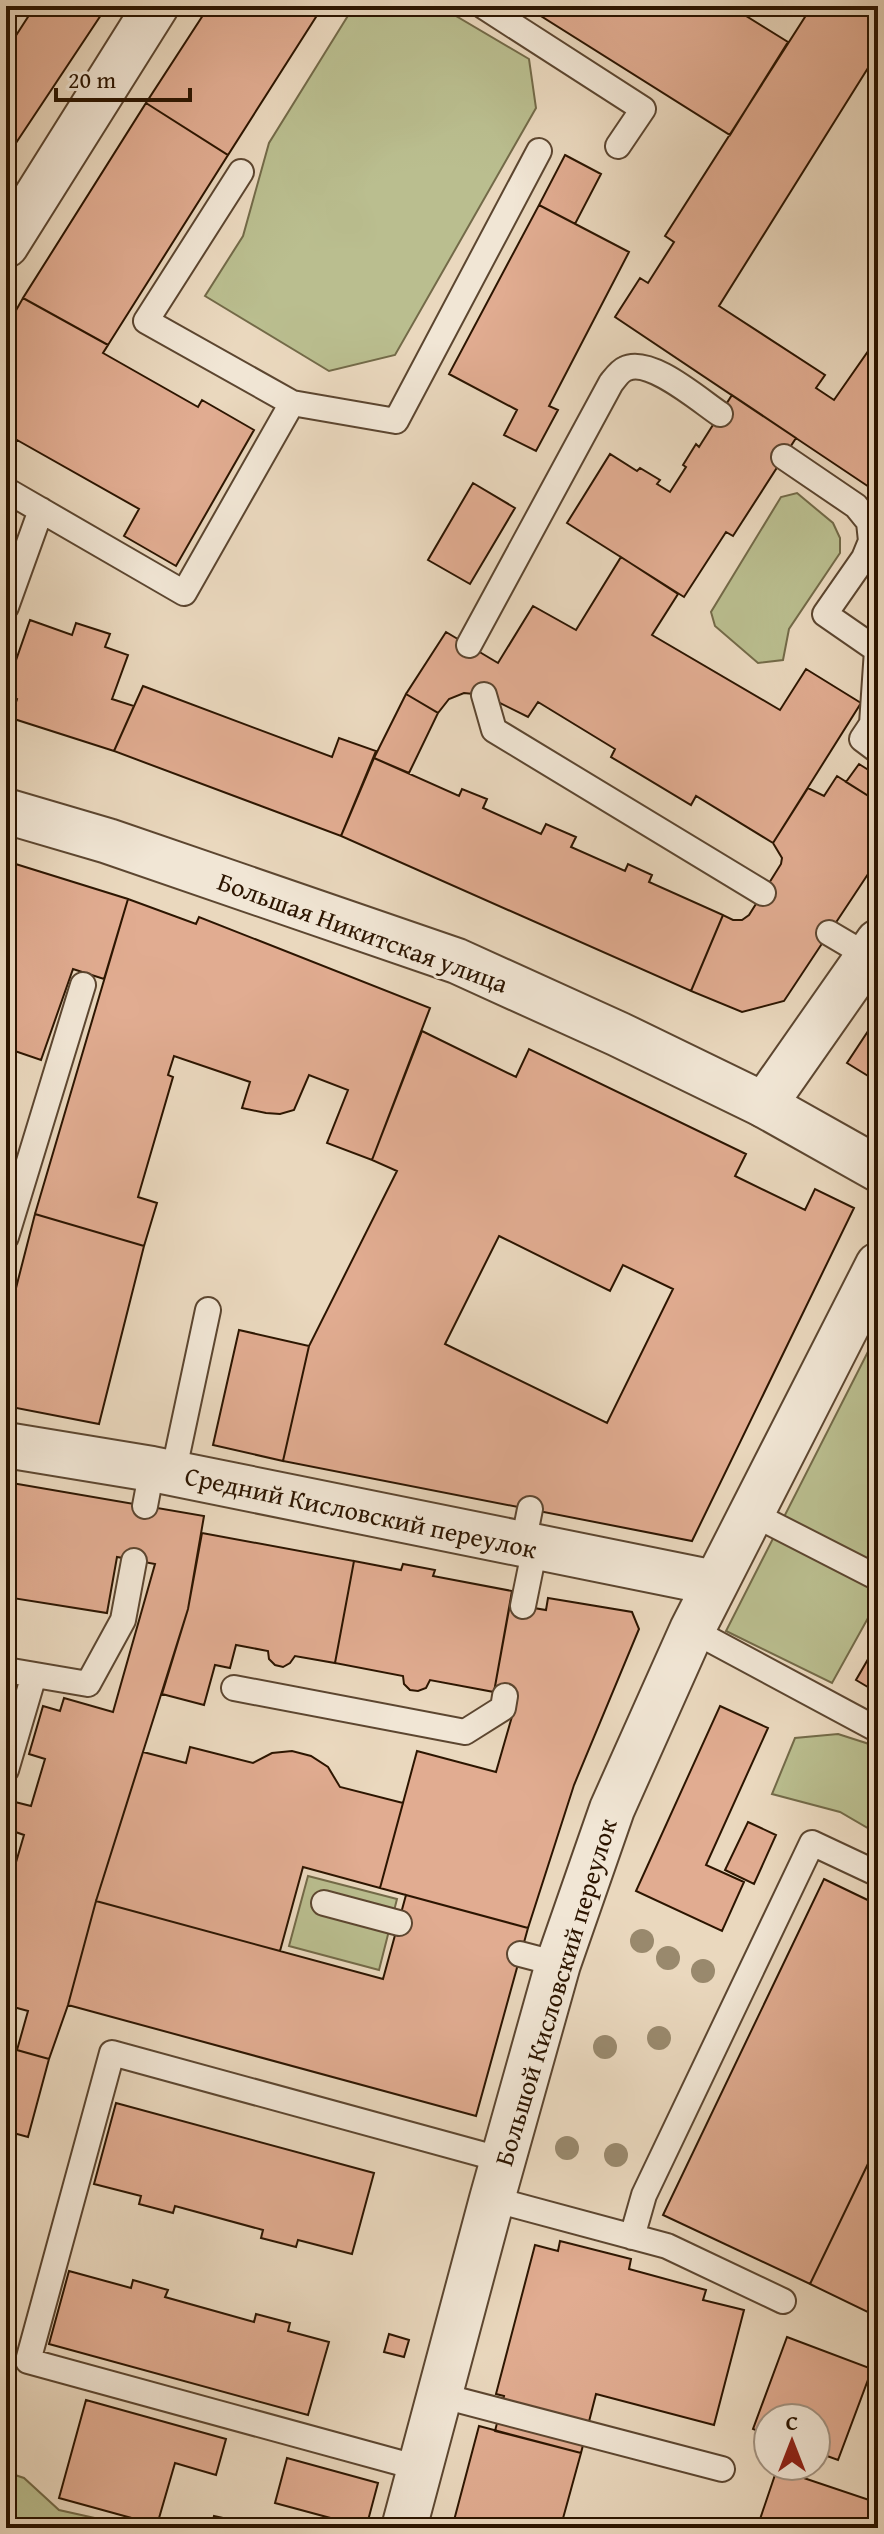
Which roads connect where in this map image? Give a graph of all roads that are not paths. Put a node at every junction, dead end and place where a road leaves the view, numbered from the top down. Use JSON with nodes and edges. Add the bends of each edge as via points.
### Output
{"nodes":[{"id":1,"x":156,"y":6,"type":"edge"},
{"id":2,"x":483,"y":6,"type":"edge"},
{"id":3,"x":618,"y":146,"type":"dead end"},
{"id":4,"x":539,"y":151,"type":"dead end"},
{"id":5,"x":241,"y":172,"type":"dead end"},
{"id":6,"x":6,"y":245,"type":"edge"},
{"id":7,"x":292,"y":403,"type":"junction"},
{"id":8,"x":720,"y":414,"type":"dead end"},
{"id":9,"x":784,"y":457,"type":"dead end"},
{"id":10,"x":6,"y":490,"type":"edge"},
{"id":11,"x":41,"y":510,"type":"junction"},
{"id":12,"x":6,"y":607,"type":"edge"},
{"id":13,"x":469,"y":645,"type":"dead end"},
{"id":14,"x":484,"y":695,"type":"dead end"},
{"id":15,"x":878,"y":751,"type":"edge"},
{"id":16,"x":6,"y":811,"type":"edge"},
{"id":17,"x":763,"y":893,"type":"dead end"},
{"id":18,"x":829,"y":933,"type":"dead end"},
{"id":19,"x":873,"y":949,"type":"edge"},
{"id":20,"x":83,"y":985,"type":"dead end"},
{"id":21,"x":764,"y":1105,"type":"junction"},
{"id":22,"x":878,"y":1169,"type":"edge"},
{"id":23,"x":6,"y":1237,"type":"edge"},
{"id":24,"x":878,"y":1265,"type":"edge"},
{"id":25,"x":208,"y":1310,"type":"dead end"},
{"id":26,"x":6,"y":1445,"type":"edge"},
{"id":27,"x":156,"y":1483,"type":"junction"},
{"id":28,"x":751,"y":1513,"type":"junction"},
{"id":29,"x":529,"y":1533,"type":"junction"},
{"id":30,"x":134,"y":1561,"type":"dead end"},
{"id":31,"x":878,"y":1578,"type":"edge"},
{"id":32,"x":715,"y":1583,"type":"junction"},
{"id":33,"x":523,"y":1606,"type":"dead end"},
{"id":34,"x":692,"y":1630,"type":"junction"},
{"id":35,"x":6,"y":1670,"type":"edge"},
{"id":36,"x":34,"y":1675,"type":"junction"},
{"id":37,"x":234,"y":1688,"type":"dead end"},
{"id":38,"x":505,"y":1696,"type":"dead end"},
{"id":39,"x":878,"y":1730,"type":"edge"},
{"id":40,"x":6,"y":1770,"type":"edge"},
{"id":41,"x":878,"y":1874,"type":"edge"},
{"id":42,"x":324,"y":1903,"type":"dead end"},
{"id":43,"x":399,"y":1923,"type":"dead end"},
{"id":44,"x":497,"y":2179,"type":"junction"},
{"id":45,"x":632,"y":2237,"type":"junction"},
{"id":46,"x":783,"y":2301,"type":"dead end"},
{"id":47,"x":439,"y":2395,"type":"junction"},
{"id":48,"x":419,"y":2468,"type":"junction"},
{"id":49,"x":722,"y":2469,"type":"dead end"},
{"id":50,"x":404,"y":2528,"type":"edge"}],
"edges":[{"from":1,"to":6,"type":"street"},
{"from":2,"to":3,"type":"lane","via":[[643,109]]},
{"from":4,"to":7,"type":"lane","via":[[396,421]]},
{"from":5,"to":7,"type":"lane","via":[[146,321]]},
{"from":7,"to":11,"type":"lane","via":[[184,593]]},
{"from":8,"to":13,"type":"lane","via":[[655,371],[639,365],[623,369]]},
{"from":9,"to":15,"type":"lane","via":[[856,506],[869,522],[871,541],[864,558],[825,614],[877,650],[872,724],[862,739]]},
{"from":10,"to":11,"type":"lane"},
{"from":11,"to":12,"type":"lane"},
{"from":14,"to":17,"type":"lane","via":[[494,730]]},
{"from":16,"to":21,"type":"street","name":"Большая Никитская улица","via":[[457,961]]},
{"from":18,"to":19,"type":"lane"},
{"from":19,"to":21,"type":"street"},
{"from":20,"to":23,"type":"lane"},
{"from":21,"to":22,"type":"street","name":"Большая Никитская улица"},
{"from":24,"to":28,"type":"street","name":"Большой Кисловский переулок"},
{"from":25,"to":27,"type":"lane"},
{"from":26,"to":27,"type":"street","name":"Средний Кисловский переулок"},
{"from":27,"to":29,"type":"street","name":"Средний Кисловский переулок"},
{"from":28,"to":31,"type":"lane"},
{"from":28,"to":32,"type":"street","name":"Большой Кисловский переулок"},
{"from":29,"to":32,"type":"street","name":"Средний Кисловский переулок"},
{"from":29,"to":33,"type":"lane"},
{"from":30,"to":36,"type":"lane","via":[[123,1620],[88,1684]]},
{"from":32,"to":34,"type":"street","name":"Большой Кисловский переулок"},
{"from":34,"to":39,"type":"lane"},
{"from":34,"to":44,"type":"street","name":"Большой Кисловский переулок","via":[[539,1959]]},
{"from":35,"to":36,"type":"lane"},
{"from":36,"to":40,"type":"lane"},
{"from":37,"to":38,"type":"lane","via":[[465,1732],[503,1708]]},
{"from":41,"to":45,"type":"lane","via":[[812,1843],[644,2195]]},
{"from":42,"to":43,"type":"lane"},
{"from":44,"to":45,"type":"lane"},
{"from":44,"to":47,"type":"street","name":"Большой Кисловский переулок"},
{"from":44,"to":48,"type":"lane","via":[[112,2053],[28,2361]]},
{"from":45,"to":46,"type":"lane","via":[[667,2246]]},
{"from":47,"to":48,"type":"street","name":"Большой Кисловский переулок"},
{"from":47,"to":49,"type":"lane"},
{"from":48,"to":50,"type":"street","name":"Большой Кисловский переулок"}]}
